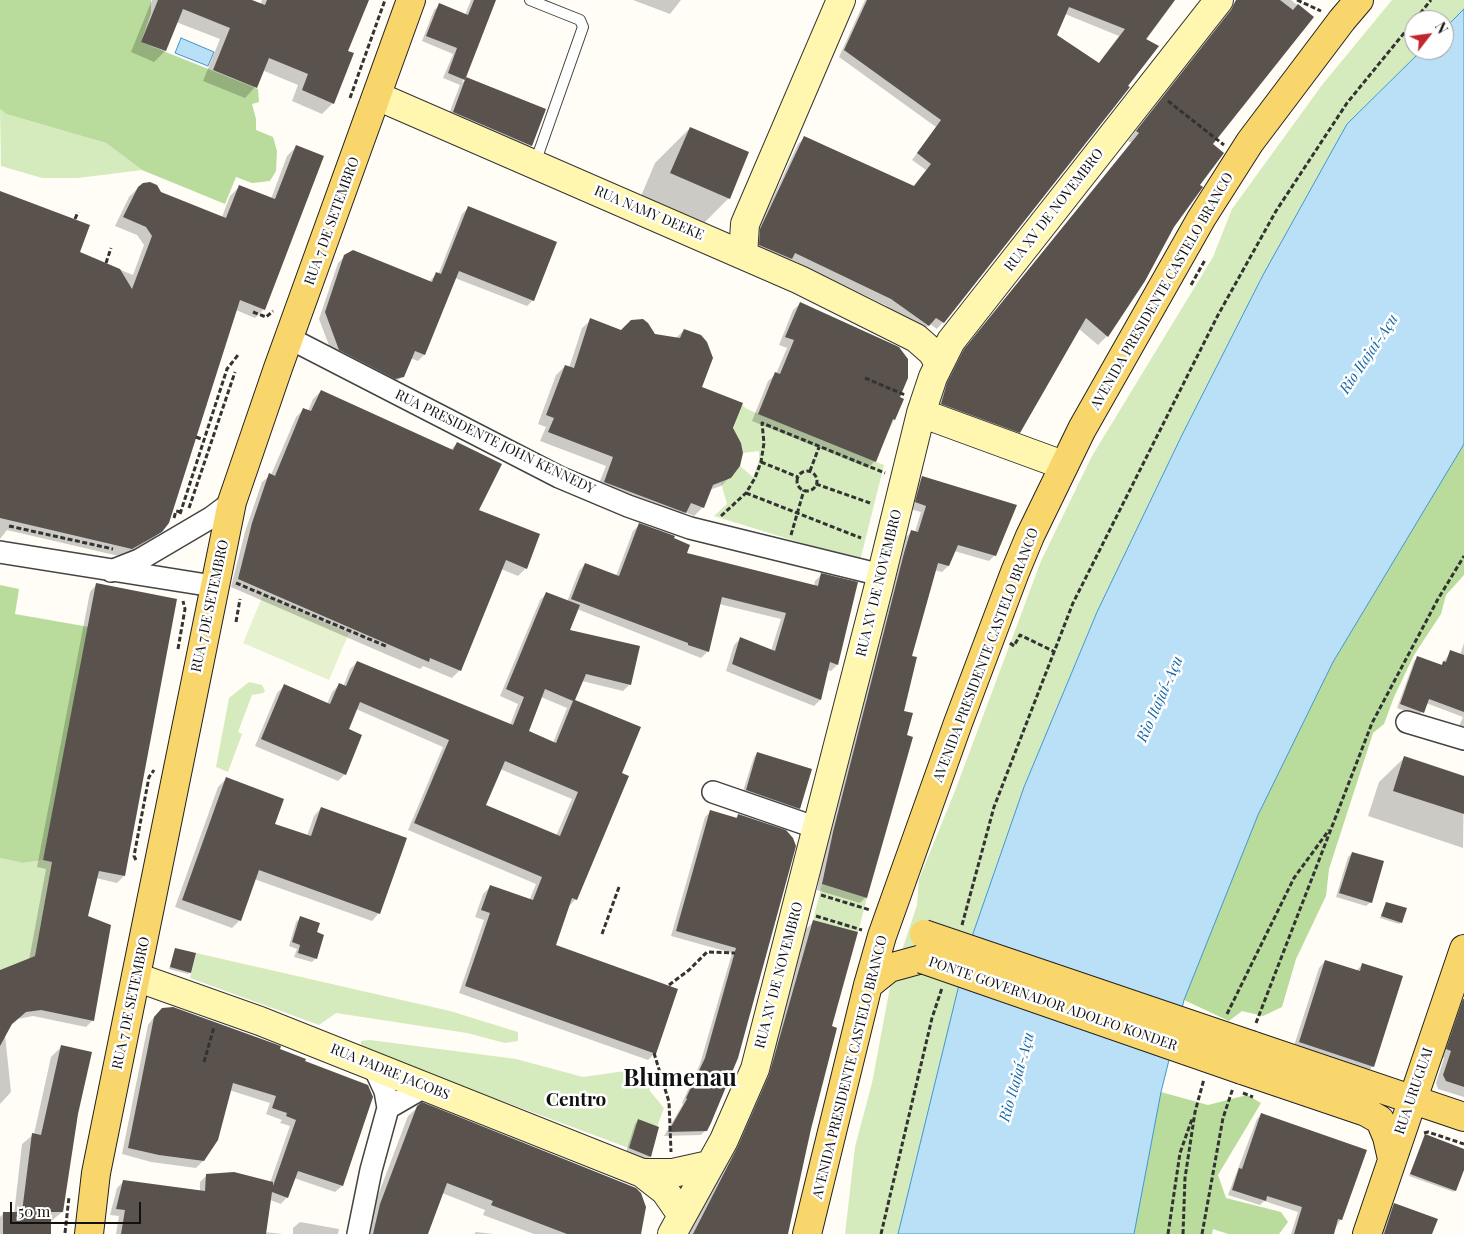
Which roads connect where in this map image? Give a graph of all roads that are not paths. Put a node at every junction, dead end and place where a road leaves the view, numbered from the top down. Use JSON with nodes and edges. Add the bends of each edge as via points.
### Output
{"nodes":[{"id":1,"x":411,"y":0,"type":"edge"},
{"id":2,"x":530,"y":0,"type":"edge"},
{"id":3,"x":840,"y":0,"type":"edge"},
{"id":4,"x":1219,"y":0,"type":"edge"},
{"id":5,"x":1359,"y":0,"type":"edge"},
{"id":6,"x":377,"y":96,"type":"junction"},
{"id":7,"x":535,"y":164,"type":"junction"},
{"id":8,"x":732,"y":250,"type":"junction"},
{"id":9,"x":290,"y":338,"type":"junction"},
{"id":10,"x":945,"y":353,"type":"junction"},
{"id":11,"x":922,"y":408,"type":"junction"},
{"id":12,"x":1063,"y":465,"type":"junction"},
{"id":13,"x":232,"y":502,"type":"junction"},
{"id":14,"x":0,"y":552,"type":"edge"},
{"id":15,"x":110,"y":571,"type":"junction"},
{"id":16,"x":881,"y":575,"type":"junction"},
{"id":17,"x":223,"y":584,"type":"junction"},
{"id":18,"x":1407,"y":722,"type":"dead end"},
{"id":19,"x":1464,"y":739,"type":"edge"},
{"id":20,"x":713,"y":792,"type":"dead end"},
{"id":21,"x":817,"y":828,"type":"junction"},
{"id":22,"x":894,"y":902,"type":"junction"},
{"id":23,"x":923,"y":946,"type":"junction"},
{"id":24,"x":1464,"y":949,"type":"edge"},
{"id":25,"x":136,"y":977,"type":"junction"},
{"id":26,"x":868,"y":986,"type":"junction"},
{"id":27,"x":1246,"y":1056,"type":"junction"},
{"id":28,"x":373,"y":1065,"type":"junction"},
{"id":29,"x":426,"y":1086,"type":"junction"},
{"id":30,"x":1412,"y":1100,"type":"junction"},
{"id":31,"x":388,"y":1108,"type":"junction"},
{"id":32,"x":1464,"y":1117,"type":"edge"},
{"id":33,"x":1395,"y":1150,"type":"junction"},
{"id":34,"x":709,"y":1165,"type":"junction"},
{"id":35,"x":642,"y":1173,"type":"junction"},
{"id":36,"x":677,"y":1224,"type":"edge"},
{"id":37,"x":90,"y":1234,"type":"edge"},
{"id":38,"x":358,"y":1234,"type":"edge"},
{"id":39,"x":808,"y":1234,"type":"edge"},
{"id":40,"x":1367,"y":1234,"type":"edge"}],
"edges":[{"from":1,"to":6,"type":"main road","name":"RUA 7 DE SETEMBRO"},
{"from":2,"to":7,"type":"lane","via":[[582,22],[583,27]]},
{"from":3,"to":8,"type":"street"},
{"from":4,"to":10,"type":"street","name":"RUA XV DE NOVEMBRO"},
{"from":5,"to":12,"type":"main road","name":"AVENIDA PRESIDENTE CASTELO BRANCO","via":[[1240,157],[1201,219]]},
{"from":6,"to":7,"type":"street","name":"RUA NAMY DEEKE"},
{"from":6,"to":9,"type":"main road","name":"RUA 7 DE SETEMBRO"},
{"from":7,"to":8,"type":"street","name":"RUA NAMY DEEKE"},
{"from":8,"to":10,"type":"street","name":"RUA NAMY DEEKE","via":[[800,280]]},
{"from":9,"to":13,"type":"main road","name":"RUA 7 DE SETEMBRO"},
{"from":9,"to":16,"type":"street","name":"RUA PRESIDENTE JOHN KENNEDY","via":[[559,477],[628,506],[690,528]]},
{"from":10,"to":11,"type":"street","name":"RUA XV DE NOVEMBRO"},
{"from":11,"to":12,"type":"street"},
{"from":11,"to":16,"type":"street","name":"RUA XV DE NOVEMBRO"},
{"from":12,"to":22,"type":"main road","name":"AVENIDA PRESIDENTE CASTELO BRANCO","via":[[1014,572]]},
{"from":13,"to":15,"type":"street","via":[[139,560]]},
{"from":13,"to":17,"type":"main road","name":"RUA 7 DE SETEMBRO"},
{"from":14,"to":15,"type":"street"},
{"from":15,"to":17,"type":"street"},
{"from":16,"to":21,"type":"street","name":"RUA XV DE NOVEMBRO"},
{"from":17,"to":25,"type":"main road","name":"RUA 7 DE SETEMBRO"},
{"from":18,"to":19,"type":"street"},
{"from":20,"to":21,"type":"street"},
{"from":21,"to":34,"type":"street","name":"RUA XV DE NOVEMBRO","via":[[754,1069],[724,1140]]},
{"from":22,"to":23,"type":"main road","name":"PONTE GOVERNADOR ADOLFO KONDER"},
{"from":22,"to":26,"type":"main road","name":"AVENIDA PRESIDENTE CASTELO BRANCO"},
{"from":23,"to":26,"type":"main road","name":"PONTE GOVERNADOR ADOLFO KONDER"},
{"from":23,"to":27,"type":"main road","name":"PONTE GOVERNADOR ADOLFO KONDER","bridge":true},
{"from":24,"to":30,"type":"main road","name":"RUA URUGUAI"},
{"from":25,"to":28,"type":"street","name":"RUA PADRE JACOBS"},
{"from":25,"to":37,"type":"main road","name":"RUA 7 DE SETEMBRO","via":[[96,1173]]},
{"from":26,"to":39,"type":"main road","name":"AVENIDA PRESIDENTE CASTELO BRANCO"},
{"from":27,"to":30,"type":"main road"},
{"from":27,"to":33,"type":"main road","via":[[1380,1120]]},
{"from":28,"to":29,"type":"street","name":"RUA PADRE JACOBS"},
{"from":28,"to":31,"type":"street","via":[[385,1091]]},
{"from":29,"to":31,"type":"street"},
{"from":29,"to":35,"type":"street","name":"RUA PADRE JACOBS"},
{"from":30,"to":32,"type":"main road"},
{"from":30,"to":33,"type":"main road","name":"RUA URUGUAI"},
{"from":31,"to":38,"type":"street"},
{"from":33,"to":40,"type":"main road","name":"RUA URUGUAI"},
{"from":34,"to":35,"type":"street","name":"RUA PADRE JACOBS","via":[[673,1173]]},
{"from":34,"to":36,"type":"street","name":"RUA XV DE NOVEMBRO"},
{"from":35,"to":36,"type":"street","name":"RUA PADRE JACOBS","via":[[665,1191]]}]}
